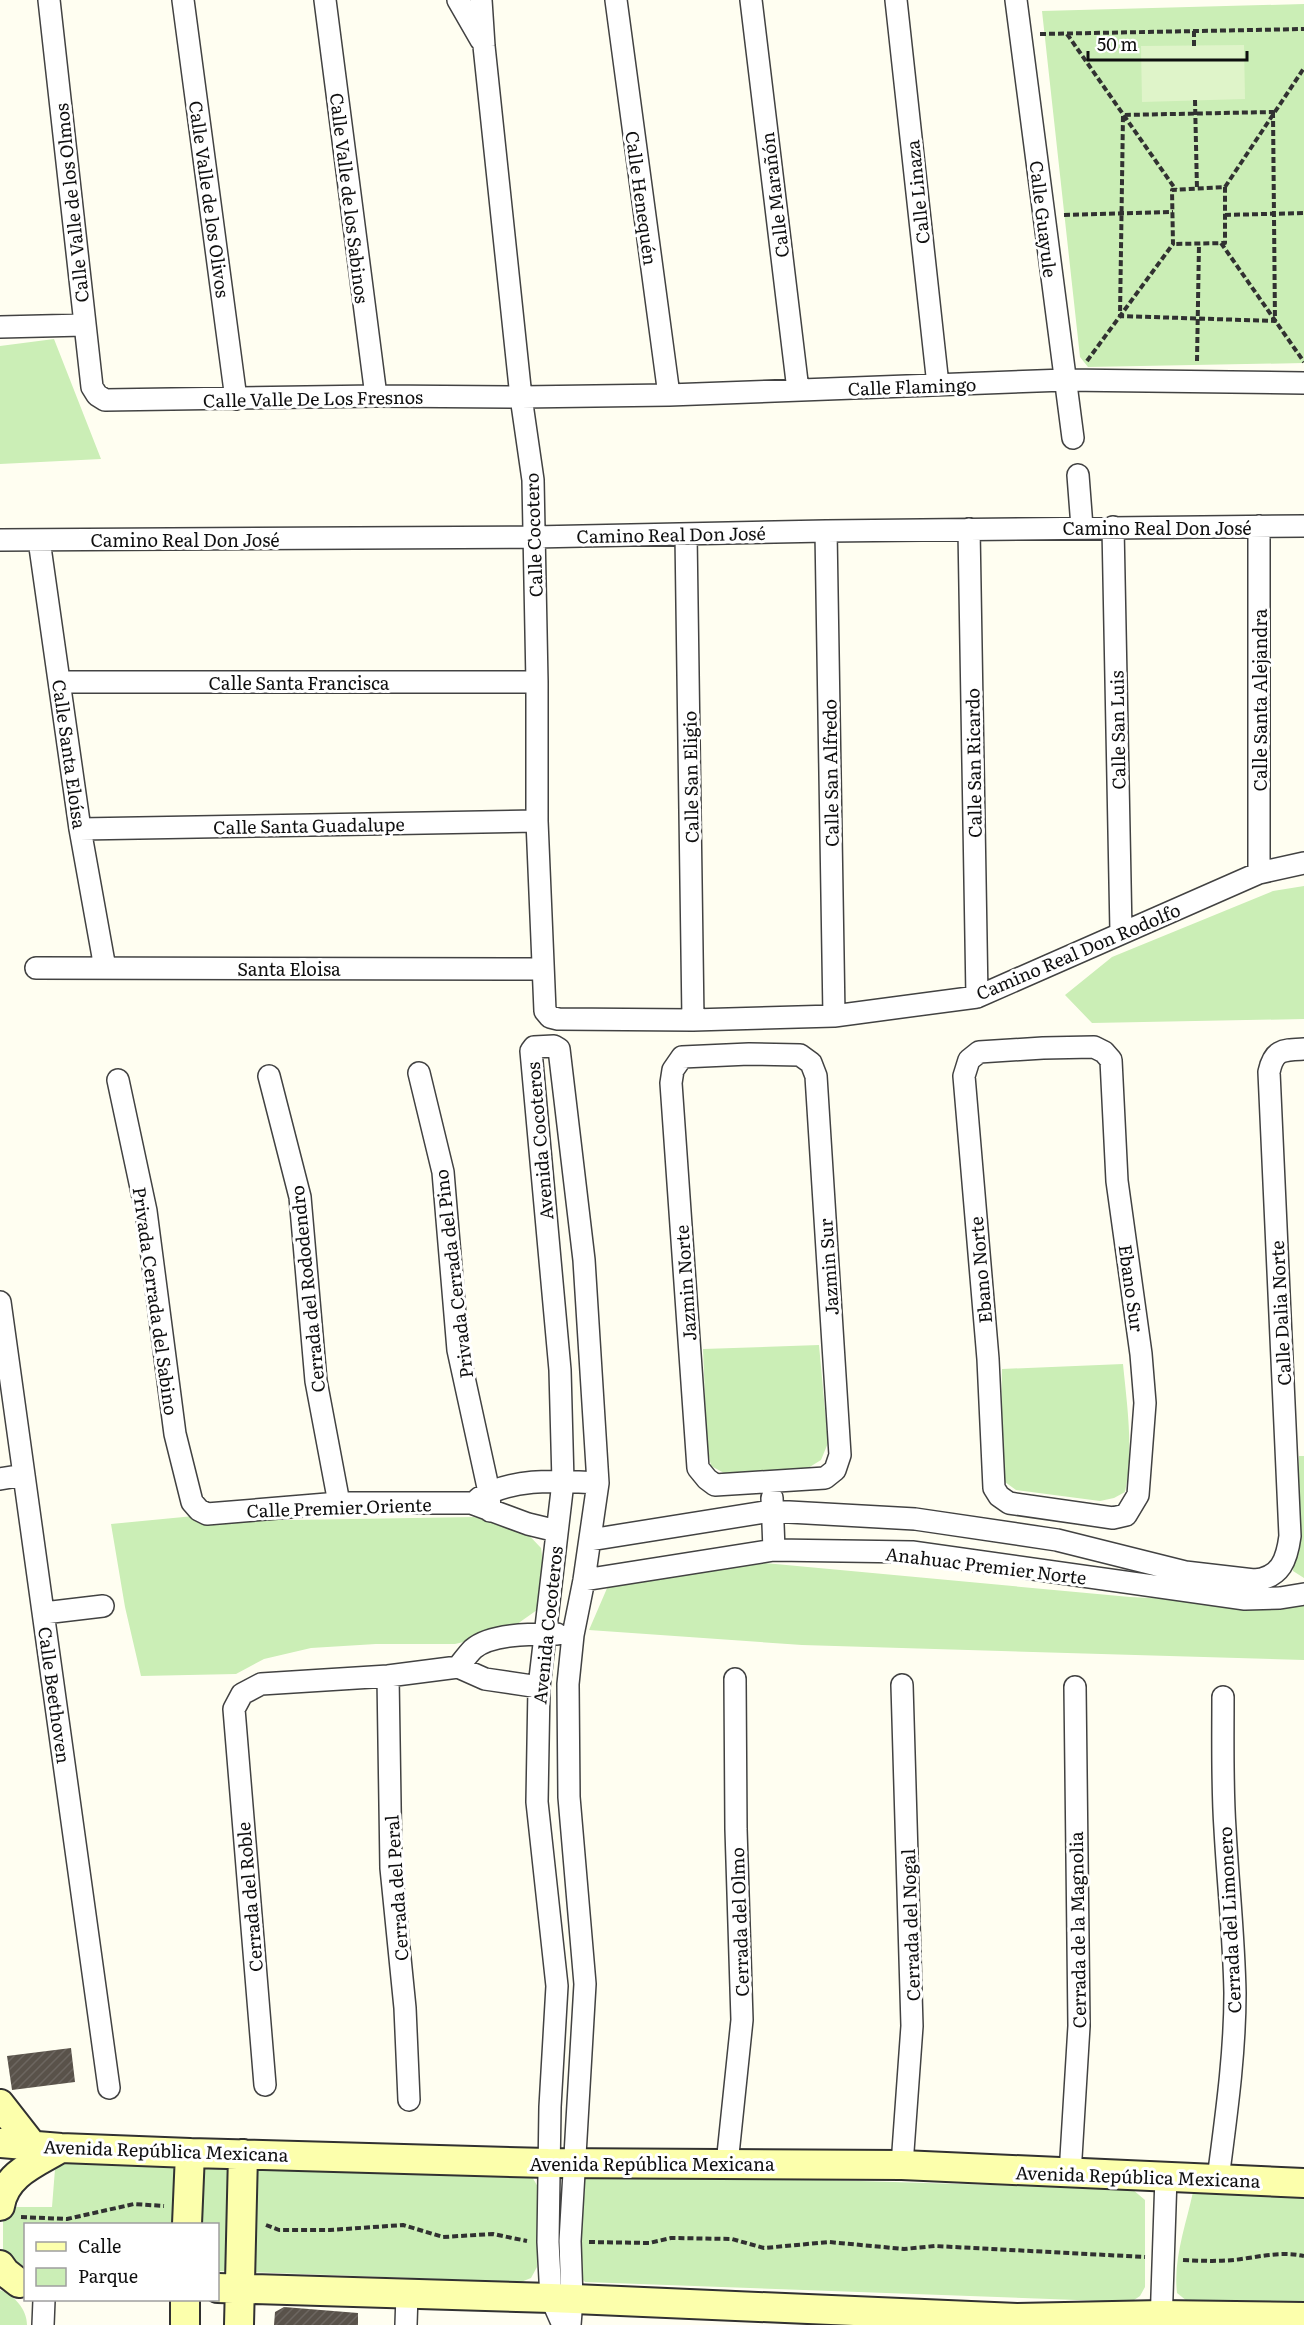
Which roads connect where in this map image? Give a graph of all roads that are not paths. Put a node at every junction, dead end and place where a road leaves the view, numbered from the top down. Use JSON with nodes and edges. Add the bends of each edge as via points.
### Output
{"nodes":[{"id":1,"x":50,"y":0,"type":"edge"},
{"id":2,"x":183,"y":0,"type":"edge"},
{"id":3,"x":325,"y":0,"type":"edge"},
{"id":4,"x":458,"y":0,"type":"edge"},
{"id":5,"x":481,"y":0,"type":"edge"},
{"id":6,"x":616,"y":0,"type":"edge"},
{"id":7,"x":751,"y":0,"type":"edge"},
{"id":8,"x":896,"y":0,"type":"edge"},
{"id":9,"x":1016,"y":0,"type":"edge"},
{"id":10,"x":484,"y":46,"type":"junction"},
{"id":11,"x":84,"y":325,"type":"junction"},
{"id":12,"x":0,"y":327,"type":"edge"},
{"id":13,"x":1065,"y":380,"type":"junction"},
{"id":14,"x":1304,"y":383,"type":"edge"},
{"id":15,"x":939,"y":385,"type":"junction"},
{"id":16,"x":798,"y":390,"type":"junction"},
{"id":17,"x":669,"y":395,"type":"junction"},
{"id":18,"x":376,"y":396,"type":"junction"},
{"id":19,"x":521,"y":398,"type":"junction"},
{"id":20,"x":236,"y":399,"type":"junction"},
{"id":21,"x":105,"y":400,"type":"joint"},
{"id":22,"x":1073,"y":438,"type":"dead end"},
{"id":23,"x":1078,"y":475,"type":"dead end"},
{"id":24,"x":1259,"y":526,"type":"junction"},
{"id":25,"x":1304,"y":526,"type":"edge"},
{"id":26,"x":1082,"y":527,"type":"junction"},
{"id":27,"x":1113,"y":527,"type":"junction"},
{"id":28,"x":969,"y":529,"type":"junction"},
{"id":29,"x":826,"y":531,"type":"junction"},
{"id":30,"x":686,"y":534,"type":"junction"},
{"id":31,"x":534,"y":537,"type":"junction"},
{"id":32,"x":0,"y":540,"type":"edge"},
{"id":33,"x":39,"y":540,"type":"junction"},
{"id":34,"x":61,"y":682,"type":"junction"},
{"id":35,"x":537,"y":682,"type":"junction"},
{"id":36,"x":537,"y":821,"type":"junction"},
{"id":37,"x":80,"y":829,"type":"junction"},
{"id":38,"x":1304,"y":863,"type":"edge"},
{"id":39,"x":1259,"y":873,"type":"junction"},
{"id":40,"x":1121,"y":932,"type":"junction"},
{"id":41,"x":36,"y":968,"type":"dead end"},
{"id":42,"x":105,"y":968,"type":"junction"},
{"id":43,"x":542,"y":969,"type":"junction"},
{"id":44,"x":977,"y":997,"type":"junction"},
{"id":45,"x":834,"y":1016,"type":"junction"},
{"id":46,"x":558,"y":1020,"type":"joint"},
{"id":47,"x":693,"y":1020,"type":"junction"},
{"id":48,"x":1043,"y":1048,"type":"joint"},
{"id":49,"x":1304,"y":1049,"type":"edge"},
{"id":50,"x":749,"y":1054,"type":"joint"},
{"id":51,"x":419,"y":1073,"type":"dead end"},
{"id":52,"x":269,"y":1076,"type":"dead end"},
{"id":53,"x":117,"y":1080,"type":"dead end"},
{"id":54,"x":0,"y":1302,"type":"edge"},
{"id":55,"x":24,"y":1475,"type":"junction"},
{"id":56,"x":0,"y":1479,"type":"edge"},
{"id":57,"x":563,"y":1482,"type":"junction"},
{"id":58,"x":598,"y":1483,"type":"junction"},
{"id":59,"x":772,"y":1483,"type":"junction"},
{"id":60,"x":483,"y":1502,"type":"junction"},
{"id":61,"x":339,"y":1503,"type":"junction"},
{"id":62,"x":771,"y":1511,"type":"junction"},
{"id":63,"x":1057,"y":1511,"type":"junction"},
{"id":64,"x":207,"y":1514,"type":"joint"},
{"id":65,"x":557,"y":1531,"type":"junction"},
{"id":66,"x":590,"y":1540,"type":"junction"},
{"id":67,"x":1057,"y":1540,"type":"junction"},
{"id":68,"x":774,"y":1550,"type":"junction"},
{"id":69,"x":1056,"y":1573,"type":"junction"},
{"id":70,"x":1276,"y":1573,"type":"junction"},
{"id":71,"x":584,"y":1580,"type":"junction"},
{"id":72,"x":1184,"y":1582,"type":"junction"},
{"id":73,"x":1304,"y":1594,"type":"edge"},
{"id":74,"x":1280,"y":1598,"type":"junction"},
{"id":75,"x":103,"y":1606,"type":"dead end"},
{"id":76,"x":44,"y":1613,"type":"junction"},
{"id":77,"x":544,"y":1634,"type":"junction"},
{"id":78,"x":573,"y":1635,"type":"junction"},
{"id":79,"x":458,"y":1667,"type":"junction"},
{"id":80,"x":388,"y":1676,"type":"junction"},
{"id":81,"x":735,"y":1679,"type":"dead end"},
{"id":82,"x":902,"y":1685,"type":"dead end"},
{"id":83,"x":1075,"y":1686,"type":"dead end"},
{"id":84,"x":539,"y":1687,"type":"junction"},
{"id":85,"x":1223,"y":1697,"type":"dead end"},
{"id":86,"x":265,"y":2085,"type":"dead end"},
{"id":87,"x":109,"y":2088,"type":"dead end"},
{"id":88,"x":410,"y":2100,"type":"dead end"},
{"id":89,"x":0,"y":2104,"type":"edge"},
{"id":90,"x":0,"y":2143,"type":"edge"},
{"id":91,"x":32,"y":2145,"type":"junction"},
{"id":92,"x":62,"y":2148,"type":"junction"},
{"id":93,"x":190,"y":2153,"type":"junction"},
{"id":94,"x":243,"y":2154,"type":"junction"},
{"id":95,"x":561,"y":2163,"type":"junction"},
{"id":96,"x":727,"y":2164,"type":"junction"},
{"id":97,"x":902,"y":2165,"type":"junction"},
{"id":98,"x":1070,"y":2174,"type":"junction"},
{"id":99,"x":1166,"y":2177,"type":"junction"},
{"id":100,"x":1218,"y":2179,"type":"junction"},
{"id":101,"x":1304,"y":2183,"type":"edge"},
{"id":102,"x":7,"y":2212,"type":"edge"},
{"id":103,"x":188,"y":2216,"type":"edge"},
{"id":104,"x":229,"y":2288,"type":"edge"},
{"id":105,"x":406,"y":2294,"type":"junction"},
{"id":106,"x":44,"y":2301,"type":"edge"},
{"id":107,"x":185,"y":2301,"type":"edge"},
{"id":108,"x":564,"y":2312,"type":"edge"},
{"id":109,"x":724,"y":2315,"type":"edge"},
{"id":110,"x":1304,"y":2317,"type":"edge"},
{"id":111,"x":872,"y":2318,"type":"edge"},
{"id":112,"x":1161,"y":2320,"type":"edge"},
{"id":113,"x":1017,"y":2322,"type":"edge"},
{"id":114,"x":43,"y":2325,"type":"edge"},
{"id":115,"x":185,"y":2325,"type":"edge"},
{"id":116,"x":239,"y":2325,"type":"edge"},
{"id":117,"x":406,"y":2325,"type":"edge"}],
"edges":[{"from":1,"to":11,"type":"street","name":"Calle Valle de los Olmos"},
{"from":2,"to":20,"type":"street","name":"Calle Valle de los Olivos"},
{"from":3,"to":18,"type":"street","name":"Calle Valle de los Sabinos"},
{"from":4,"to":10,"type":"street","name":"Calle Cocotero"},
{"from":5,"to":10,"type":"street","name":"Calle Cocotero"},
{"from":6,"to":17,"type":"street","name":"Calle Henequén"},
{"from":7,"to":16,"type":"street","name":"Calle Marañón"},
{"from":8,"to":15,"type":"street","name":"Calle Linaza"},
{"from":9,"to":13,"type":"street","name":"Calle Guayule"},
{"from":10,"to":19,"type":"street","name":"Calle Cocotero"},
{"from":11,"to":12,"type":"street"},
{"from":11,"to":21,"type":"street","name":"Calle Valle de los Olmos","via":[[92,387]]},
{"from":13,"to":14,"type":"street","name":"Calle Flamingo"},
{"from":13,"to":15,"type":"street","name":"Calle Flamingo"},
{"from":13,"to":22,"type":"street","name":"Calle Guayule"},
{"from":15,"to":16,"type":"street","name":"Calle Flamingo"},
{"from":16,"to":17,"type":"street","name":"Calle Flamingo"},
{"from":17,"to":19,"type":"street","name":"Calle Flamingo"},
{"from":18,"to":19,"type":"street","name":"Calle Valle De Los Fresnos"},
{"from":18,"to":20,"type":"street","name":"Calle Valle De Los Fresnos"},
{"from":19,"to":31,"type":"street","name":"Calle Cocotero","via":[[532,475]]},
{"from":20,"to":21,"type":"street","name":"Calle Valle De Los Fresnos"},
{"from":23,"to":26,"type":"street"},
{"from":24,"to":25,"type":"street","name":"Camino Real Don José"},
{"from":24,"to":27,"type":"street","name":"Camino Real Don José"},
{"from":24,"to":39,"type":"street","name":"Calle Santa Alejandra"},
{"from":26,"to":27,"type":"street","name":"Camino Real Don José"},
{"from":26,"to":28,"type":"street","name":"Camino Real Don José"},
{"from":27,"to":40,"type":"street","name":"Calle San Luis"},
{"from":28,"to":29,"type":"street","name":"Camino Real Don José"},
{"from":28,"to":44,"type":"street","name":"Calle San Ricardo"},
{"from":29,"to":30,"type":"street","name":"Camino Real Don José"},
{"from":29,"to":45,"type":"street","name":"Calle San Alfredo"},
{"from":30,"to":31,"type":"street","name":"Camino Real Don José"},
{"from":30,"to":47,"type":"street","name":"Calle San Eligio"},
{"from":31,"to":33,"type":"street","name":"Camino Real Don José"},
{"from":31,"to":35,"type":"street","name":"Calle Cocotero"},
{"from":32,"to":33,"type":"street","name":"Camino Real Don José"},
{"from":33,"to":34,"type":"street","name":"Calle Santa Eloísa"},
{"from":34,"to":35,"type":"street","name":"Calle Santa Francisca"},
{"from":34,"to":37,"type":"street","name":"Calle Santa Eloísa"},
{"from":35,"to":36,"type":"street","name":"Calle Cocotero"},
{"from":36,"to":37,"type":"street","name":"Calle Santa Guadalupe"},
{"from":36,"to":43,"type":"street","name":"Calle Cocotero"},
{"from":37,"to":42,"type":"street","name":"Calle Santa Eloísa"},
{"from":38,"to":39,"type":"street","name":"Camino Real Don Rodolfo"},
{"from":39,"to":40,"type":"street","name":"Camino Real Don Rodolfo"},
{"from":40,"to":44,"type":"street","name":"Camino Real Don Rodolfo"},
{"from":41,"to":42,"type":"street","name":"Santa Eloisa"},
{"from":42,"to":43,"type":"street","name":"Santa Eloisa"},
{"from":43,"to":46,"type":"street","name":"Calle Cocotero","via":[[545,1011]]},
{"from":44,"to":45,"type":"street","name":"Camino Real Don Rodolfo"},
{"from":45,"to":47,"type":"street","name":"Camino Real Don Rodolfo"},
{"from":46,"to":47,"type":"street","name":"Camino Real Don Rodolfo"},
{"from":48,"to":63,"type":"street","name":"Ebano Norte","via":[[980,1052],[969,1060],[964,1076],[994,1488],[1010,1503]]},
{"from":48,"to":63,"type":"street","name":"Ebano Sur","via":[[1094,1047],[1111,1060],[1117,1181],[1145,1403],[1138,1495],[1126,1515],[1113,1518]]},
{"from":49,"to":70,"type":"street","name":"Calle Dalia Norte","via":[[1278,1053],[1269,1072],[1289,1524],[1288,1553]]},
{"from":50,"to":59,"type":"street","name":"Jazmin Sur","via":[[800,1055],[811,1063],[816,1076],[840,1455],[834,1470],[825,1478]]},
{"from":50,"to":59,"type":"street","name":"Jazmin Norte","via":[[682,1058],[673,1070],[671,1083],[699,1468],[715,1485]]},
{"from":51,"to":60,"type":"street","name":"Privada Cerrada del Pino","via":[[443,1172],[458,1350]]},
{"from":52,"to":61,"type":"street","name":"Cerrada del Rododendro","via":[[300,1197],[316,1381]]},
{"from":53,"to":64,"type":"street","name":"Privada Cerrada del Sabino","via":[[146,1211],[175,1434],[192,1502]]},
{"from":54,"to":55,"type":"street","name":"Calle Beethoven"},
{"from":55,"to":56,"type":"street"},
{"from":55,"to":76,"type":"street","name":"Calle Beethoven"},
{"from":57,"to":58,"type":"street","name":"Calle Premier Oriente"},
{"from":57,"to":58,"type":"street","name":"Avenida Cocoteros","via":[[560,1370],[531,1051],[534,1047],[554,1046],[559,1049],[584,1260]]},
{"from":57,"to":60,"type":"street","name":"Calle Premier Oriente","via":[[506,1486]]},
{"from":57,"to":65,"type":"street","name":"Avenida Cocoteros"},
{"from":58,"to":66,"type":"street","name":"Avenida Cocoteros"},
{"from":59,"to":62,"type":"street"},
{"from":60,"to":61,"type":"street","name":"Calle Premier Oriente"},
{"from":60,"to":65,"type":"street","name":"Calle Premier Oriente","via":[[528,1524]]},
{"from":61,"to":64,"type":"street","name":"Calle Premier Oriente"},
{"from":62,"to":66,"type":"street","name":"Anahuac Premier Norte"},
{"from":62,"to":67,"type":"street","name":"Anahuac Premier Norte","via":[[915,1519]]},
{"from":62,"to":68,"type":"street"},
{"from":63,"to":67,"type":"street"},
{"from":65,"to":77,"type":"street","name":"Avenida Cocoteros"},
{"from":66,"to":71,"type":"street","name":"Avenida Cocoteros"},
{"from":67,"to":69,"type":"street"},
{"from":67,"to":72,"type":"street","name":"Anahuac Premier Norte"},
{"from":68,"to":69,"type":"street","name":"Anahuac Premier Norte","via":[[912,1552]]},
{"from":68,"to":71,"type":"street","name":"Anahuac Premier Norte"},
{"from":69,"to":72,"type":"street","name":"Anahuac Premier Norte"},
{"from":70,"to":72,"type":"street","name":"Anahuac Premier Norte","via":[[1263,1580]]},
{"from":70,"to":74,"type":"street"},
{"from":71,"to":78,"type":"street","name":"Avenida Cocoteros"},
{"from":72,"to":74,"type":"street","name":"Anahuac Premier Norte","via":[[1245,1599]]},
{"from":73,"to":74,"type":"street","name":"Anahuac Premier Norte"},
{"from":75,"to":76,"type":"street"},
{"from":76,"to":87,"type":"street","name":"Calle Beethoven"},
{"from":77,"to":78,"type":"street"},
{"from":77,"to":79,"type":"street","via":[[488,1640],[474,1648]]},
{"from":77,"to":84,"type":"street","name":"Avenida Cocoteros"},
{"from":78,"to":95,"type":"street","name":"Avenida Cocoteros","via":[[568,1684],[569,1797],[585,1984],[579,2112]]},
{"from":79,"to":80,"type":"street"},
{"from":79,"to":84,"type":"street","via":[[485,1679]]},
{"from":80,"to":86,"type":"street","name":"Cerrada del Roble","via":[[261,1684],[242,1694],[234,1709]]},
{"from":80,"to":88,"type":"street","name":"Cerrada del Peral","via":[[391,1868]]},
{"from":81,"to":96,"type":"street","name":"Cerrada del Olmo","via":[[742,2020]]},
{"from":82,"to":97,"type":"street","name":"Cerrada del Nogal","via":[[912,2026]]},
{"from":83,"to":98,"type":"street","name":"Cerrada de la Magnolia","via":[[1079,2026]]},
{"from":84,"to":95,"type":"street","name":"Avenida Cocoteros","via":[[537,1802],[557,1986],[552,2062]]},
{"from":85,"to":100,"type":"street","name":"Cerrada del Limonero","via":[[1224,1828],[1235,1994],[1231,2079]]},
{"from":89,"to":91,"type":"main road"},
{"from":90,"to":91,"type":"main road","name":"Avenida República Mexicana"},
{"from":91,"to":92,"type":"main road","name":"Avenida República Mexicana"},
{"from":92,"to":93,"type":"main road","name":"Avenida República Mexicana"},
{"from":92,"to":102,"type":"main road","via":[[9,2182],[2,2194]]},
{"from":93,"to":94,"type":"main road","name":"Avenida República Mexicana"},
{"from":93,"to":103,"type":"main road"},
{"from":94,"to":95,"type":"main road","name":"Avenida República Mexicana"},
{"from":94,"to":104,"type":"main road","via":[[242,2215]]},
{"from":95,"to":96,"type":"main road","name":"Avenida República Mexicana"},
{"from":95,"to":108,"type":"street","via":[[570,2241]]},
{"from":95,"to":108,"type":"street","via":[[548,2242]]},
{"from":96,"to":97,"type":"main road","name":"Avenida República Mexicana"},
{"from":97,"to":98,"type":"main road","name":"Avenida República Mexicana"},
{"from":98,"to":99,"type":"main road","name":"Avenida República Mexicana"},
{"from":99,"to":100,"type":"main road","name":"Avenida República Mexicana"},
{"from":99,"to":112,"type":"street"},
{"from":100,"to":101,"type":"main road","name":"Avenida República Mexicana"},
{"from":104,"to":105,"type":"main road"},
{"from":104,"to":116,"type":"main road"},
{"from":105,"to":108,"type":"main road"},
{"from":105,"to":117,"type":"street"},
{"from":106,"to":114,"type":"street"},
{"from":107,"to":115,"type":"main road"},
{"from":108,"to":109,"type":"main road"},
{"from":109,"to":111,"type":"main road"},
{"from":110,"to":112,"type":"main road"},
{"from":111,"to":113,"type":"main road"},
{"from":112,"to":113,"type":"main road"}]}
